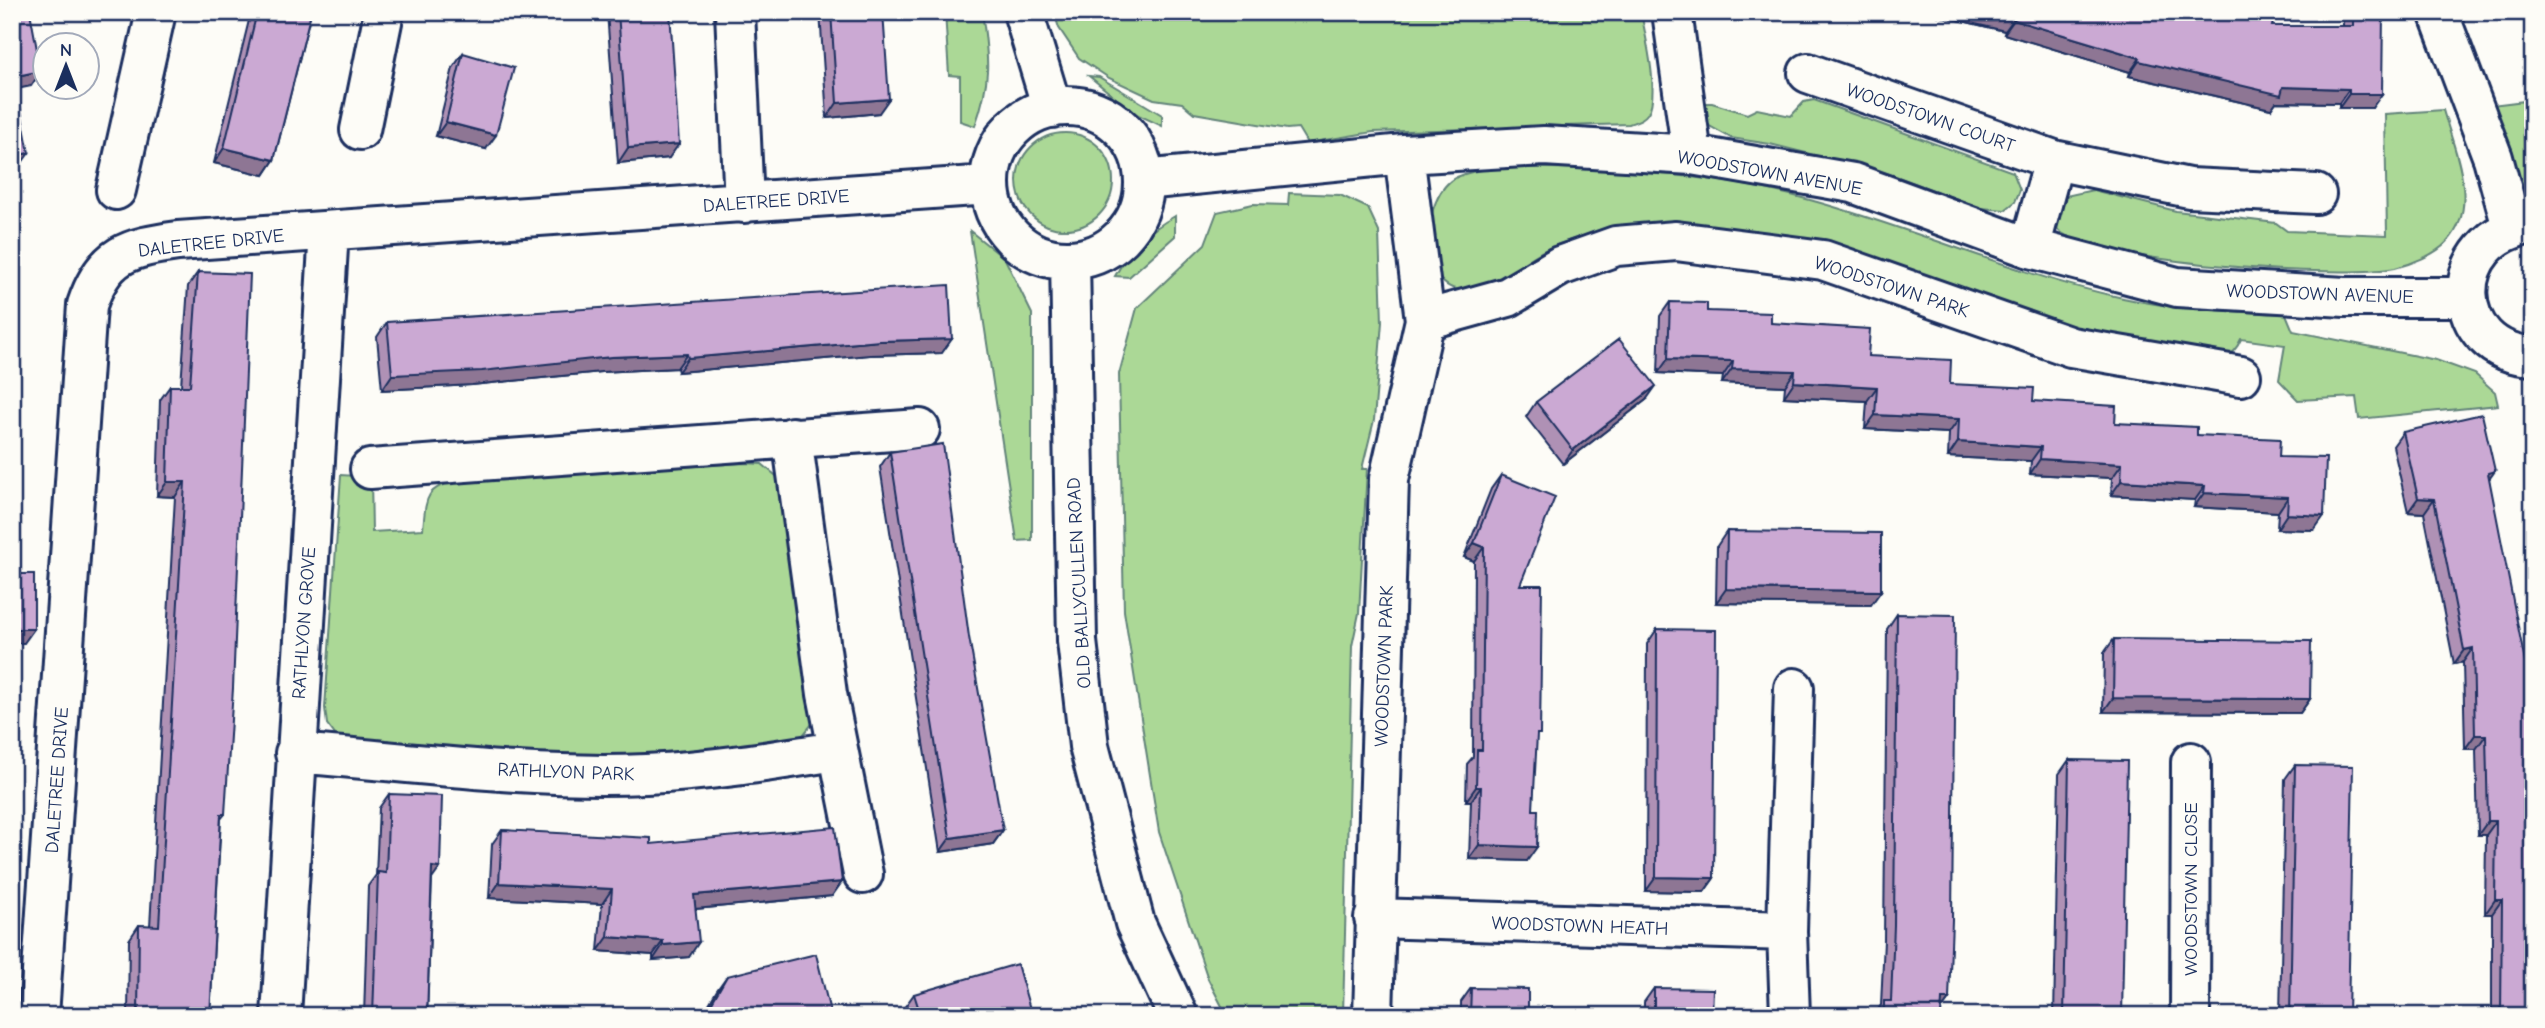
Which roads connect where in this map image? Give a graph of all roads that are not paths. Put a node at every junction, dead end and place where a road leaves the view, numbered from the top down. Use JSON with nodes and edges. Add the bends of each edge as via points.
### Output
{"nodes":[{"id":1,"x":156,"y":12,"type":"edge"},
{"id":2,"x":384,"y":12,"type":"edge"},
{"id":3,"x":736,"y":12,"type":"edge"},
{"id":4,"x":1023,"y":12,"type":"edge"},
{"id":5,"x":1672,"y":12,"type":"edge"},
{"id":6,"x":2438,"y":12,"type":"edge"},
{"id":7,"x":1808,"y":73,"type":"dead end"},
{"id":8,"x":1052,"y":108,"type":"junction"},
{"id":9,"x":360,"y":130,"type":"dead end"},
{"id":10,"x":1404,"y":154,"type":"junction"},
{"id":11,"x":1692,"y":155,"type":"junction"},
{"id":12,"x":2054,"y":160,"type":"junction"},
{"id":13,"x":1144,"y":180,"type":"junction"},
{"id":14,"x":990,"y":185,"type":"junction"},
{"id":15,"x":116,"y":190,"type":"dead end"},
{"id":16,"x":2316,"y":194,"type":"dead end"},
{"id":17,"x":744,"y":203,"type":"junction"},
{"id":18,"x":2522,"y":226,"type":"edge"},
{"id":19,"x":329,"y":231,"type":"junction"},
{"id":20,"x":2030,"y":248,"type":"junction"},
{"id":21,"x":1070,"y":260,"type":"junction"},
{"id":22,"x":2467,"y":297,"type":"junction"},
{"id":23,"x":1425,"y":320,"type":"junction"},
{"id":24,"x":2533,"y":356,"type":"edge"},
{"id":25,"x":2241,"y":376,"type":"dead end"},
{"id":26,"x":920,"y":429,"type":"dead end"},
{"id":27,"x":792,"y":437,"type":"junction"},
{"id":28,"x":370,"y":469,"type":"dead end"},
{"id":29,"x":1794,"y":688,"type":"dead end"},
{"id":30,"x":836,"y":751,"type":"junction"},
{"id":31,"x":295,"y":753,"type":"junction"},
{"id":32,"x":2191,"y":762,"type":"dead end"},
{"id":33,"x":863,"y":874,"type":"dead end"},
{"id":34,"x":1374,"y":918,"type":"junction"},
{"id":35,"x":1787,"y":931,"type":"junction"},
{"id":36,"x":39,"y":1016,"type":"edge"},
{"id":37,"x":281,"y":1016,"type":"edge"},
{"id":38,"x":1178,"y":1016,"type":"edge"},
{"id":39,"x":1373,"y":1016,"type":"edge"},
{"id":40,"x":1790,"y":1016,"type":"edge"},
{"id":41,"x":2190,"y":1016,"type":"edge"}],
"edges":[{"from":1,"to":15,"type":"street"},
{"from":2,"to":9,"type":"street"},
{"from":3,"to":17,"type":"street"},
{"from":4,"to":8,"type":"street"},
{"from":5,"to":11,"type":"street"},
{"from":6,"to":18,"type":"street"},
{"from":7,"to":12,"type":"street","name":"WOODSTOWN COURT"},
{"from":8,"to":13,"type":"street","via":[[1079,107],[1104,115],[1125,132],[1139,154]]},
{"from":8,"to":14,"type":"street","via":[[1011,130],[998,149]]},
{"from":10,"to":11,"type":"street","name":"WOODSTOWN AVENUE","via":[[1544,146]]},
{"from":10,"to":13,"type":"street","name":"WOODSTOWN AVENUE"},
{"from":10,"to":23,"type":"street","name":"WOODSTOWN PARK"},
{"from":11,"to":20,"type":"street","name":"WOODSTOWN AVENUE","via":[[1853,183]]},
{"from":12,"to":16,"type":"street","name":"WOODSTOWN COURT","via":[[2189,188]]},
{"from":12,"to":20,"type":"street"},
{"from":13,"to":21,"type":"street","via":[[1142,204],[1115,244],[1094,256]]},
{"from":14,"to":17,"type":"street","name":"DALETREE DRIVE"},
{"from":14,"to":21,"type":"street","via":[[998,217],[1010,235],[1027,250]]},
{"from":17,"to":19,"type":"street","name":"DALETREE DRIVE"},
{"from":18,"to":22,"type":"street","via":[[2492,238],[2477,254],[2468,275]]},
{"from":19,"to":31,"type":"street","name":"RATHLYON GROVE"},
{"from":19,"to":36,"type":"street","name":"DALETREE DRIVE","via":[[144,246],[110,263],[93,288],[85,327]]},
{"from":20,"to":22,"type":"street","name":"WOODSTOWN AVENUE","via":[[2177,287]]},
{"from":21,"to":38,"type":"street","name":"OLD BALLYCULLEN ROAD","via":[[1077,641],[1089,746],[1135,923]]},
{"from":22,"to":24,"type":"street","via":[[2472,317],[2484,335],[2500,348]]},
{"from":23,"to":25,"type":"street","name":"WOODSTOWN PARK","via":[[1508,296],[1560,266],[1616,247],[1676,241],[1823,260],[2071,347]]},
{"from":23,"to":34,"type":"street","name":"WOODSTOWN PARK","via":[[1390,479]]},
{"from":26,"to":27,"type":"street"},
{"from":27,"to":28,"type":"street"},
{"from":27,"to":30,"type":"street"},
{"from":29,"to":35,"type":"street"},
{"from":30,"to":31,"type":"street","name":"RATHLYON PARK","via":[[645,774]]},
{"from":30,"to":33,"type":"street"},
{"from":31,"to":37,"type":"street","name":"RATHLYON GROVE"},
{"from":32,"to":41,"type":"street","name":"WOODSTOWN CLOSE"},
{"from":34,"to":35,"type":"street","name":"WOODSTOWN HEATH"},
{"from":34,"to":39,"type":"street","name":"WOODSTOWN PARK"},
{"from":35,"to":40,"type":"street"}]}
